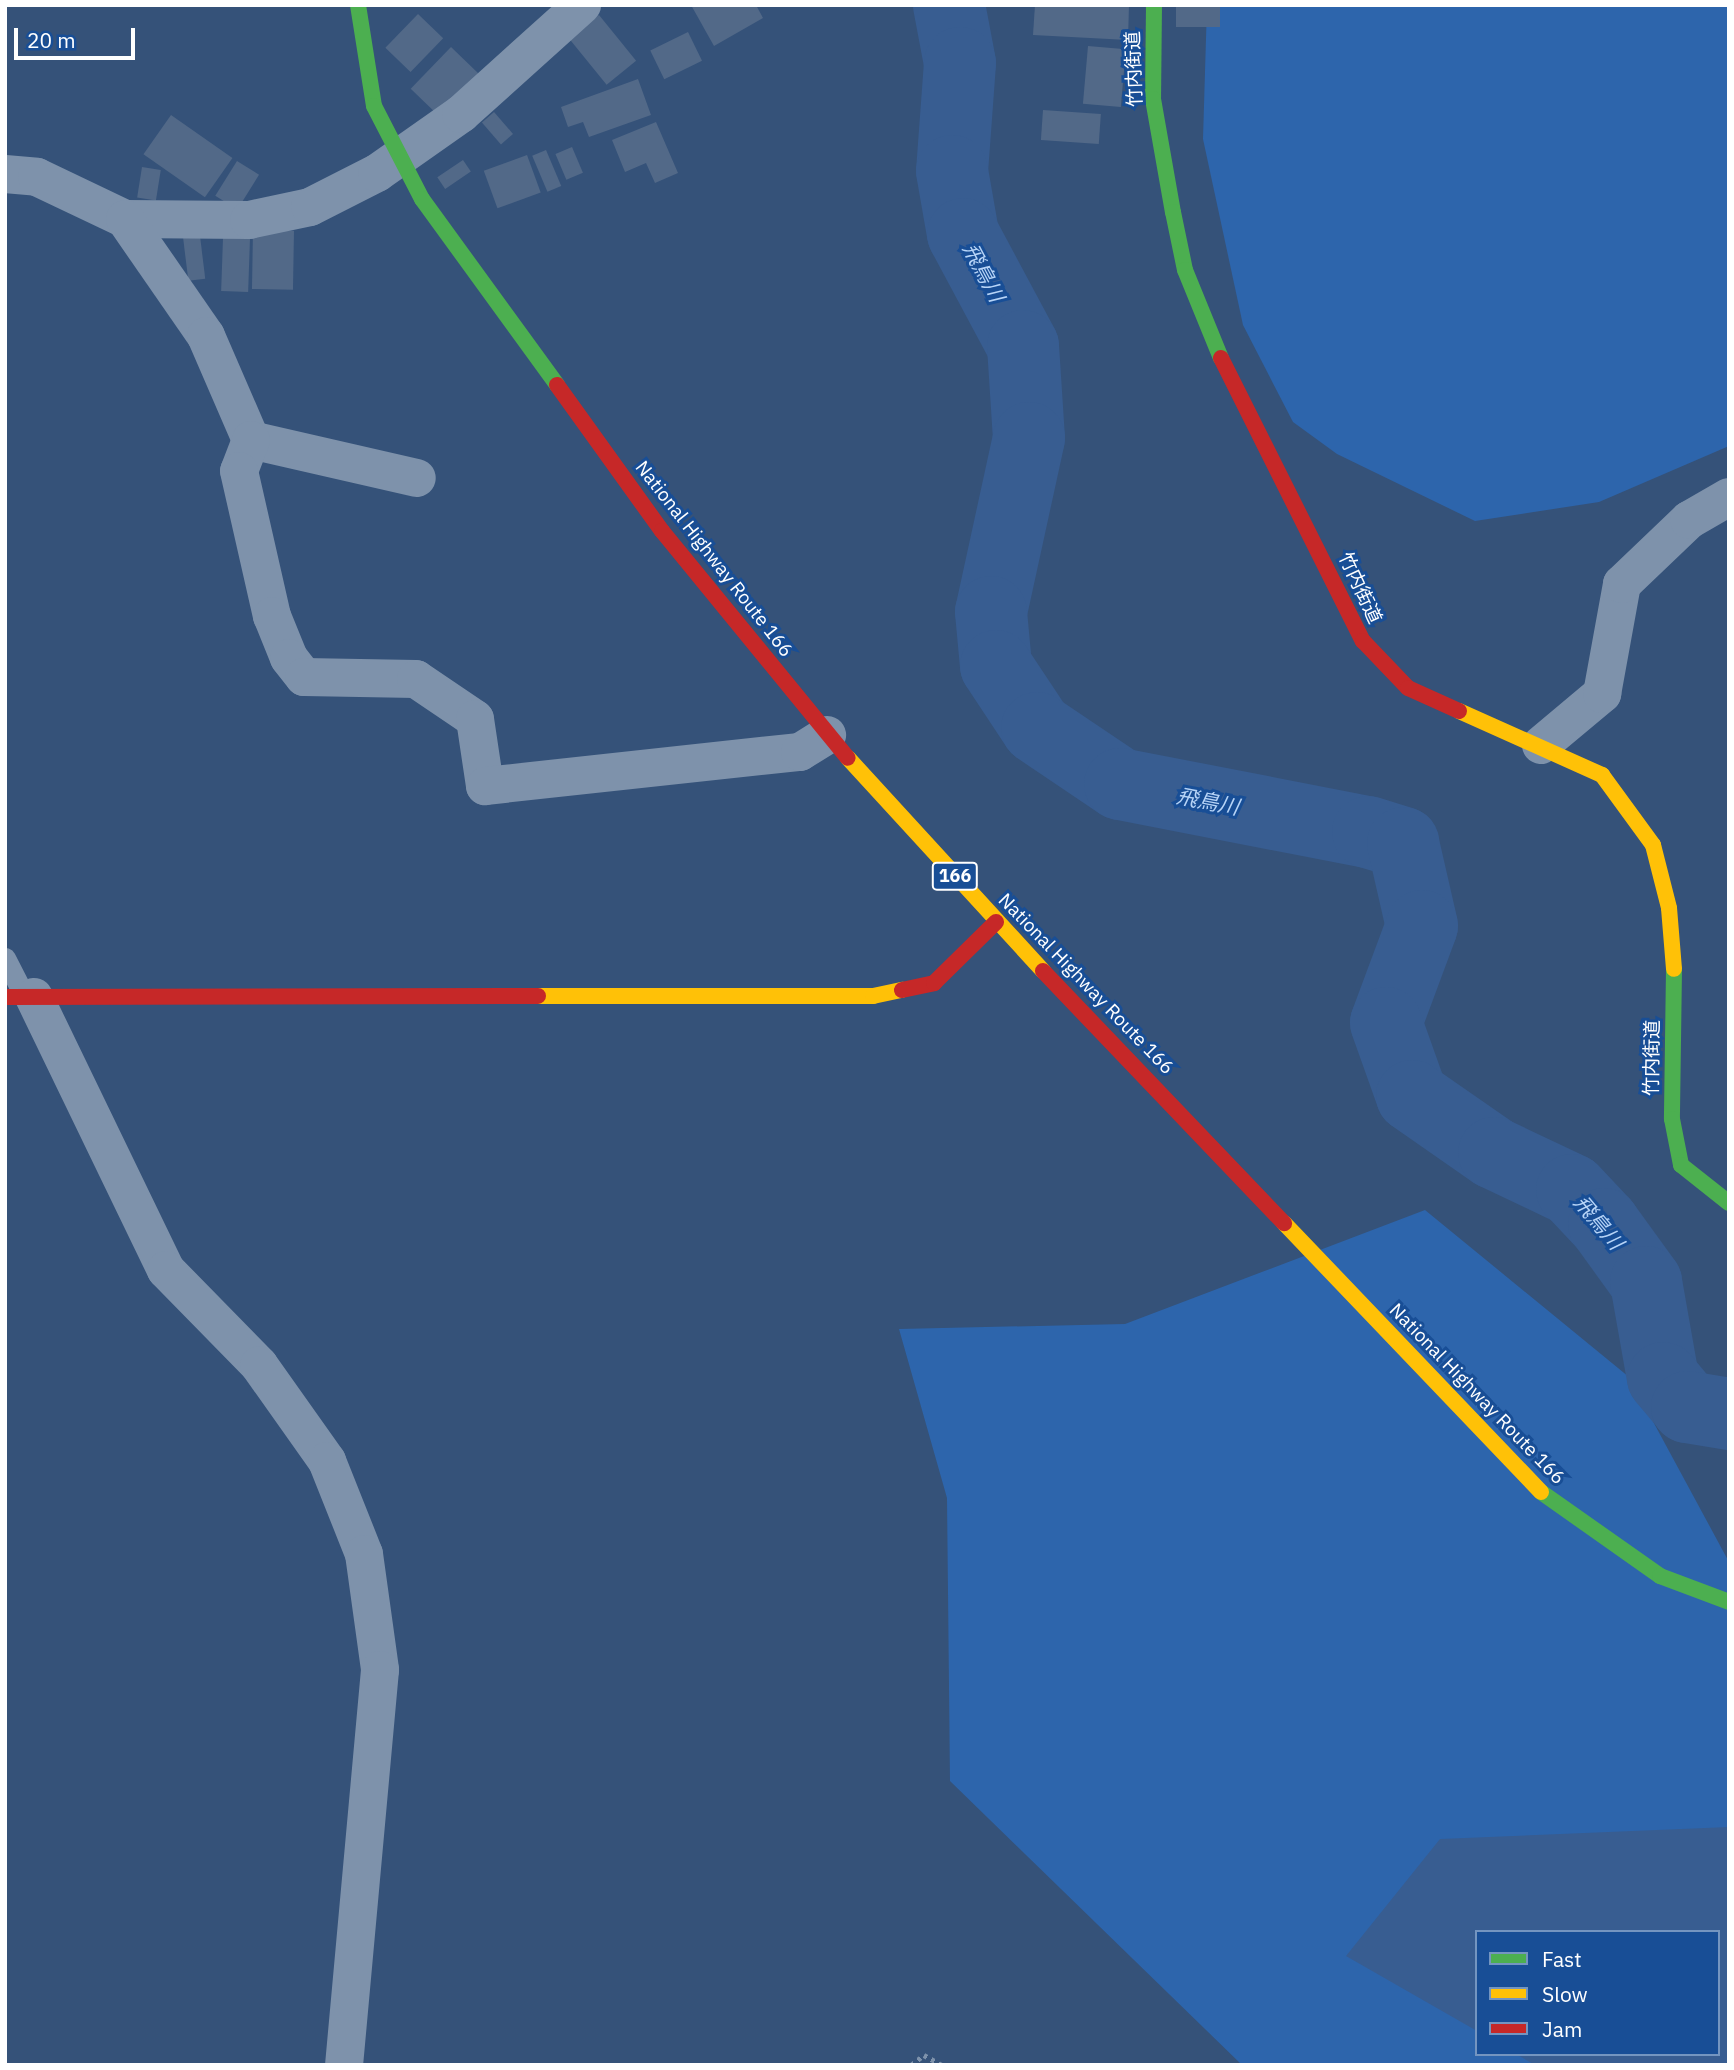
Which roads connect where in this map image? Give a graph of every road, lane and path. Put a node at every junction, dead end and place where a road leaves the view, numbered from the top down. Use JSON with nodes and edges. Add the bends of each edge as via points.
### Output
{"nodes":[{"id":1,"x":358,"y":5,"type":"edge"},
{"id":2,"x":582,"y":5,"type":"edge"},
{"id":3,"x":1154,"y":5,"type":"edge"},
{"id":4,"x":402,"y":158,"type":"junction"},
{"id":5,"x":5,"y":174,"type":"edge"},
{"id":6,"x":125,"y":219,"type":"junction"},
{"id":7,"x":251,"y":440,"type":"junction"},
{"id":8,"x":417,"y":478,"type":"dead end"},
{"id":9,"x":1729,"y":497,"type":"edge"},
{"id":10,"x":827,"y":735,"type":"junction"},
{"id":11,"x":1541,"y":746,"type":"junction"},
{"id":12,"x":996,"y":922,"type":"junction"},
{"id":13,"x":5,"y":958,"type":"edge"},
{"id":14,"x":21,"y":997,"type":"edge"},
{"id":15,"x":1729,"y":1203,"type":"edge"},
{"id":16,"x":1729,"y":1602,"type":"edge"},
{"id":17,"x":344,"y":2065,"type":"edge"},
{"id":18,"x":911,"y":2065,"type":"edge"},
{"id":19,"x":942,"y":2065,"type":"edge"}],
"edges":[{"from":1,"to":4,"type":"main road","name":"National Highway Route 166","number":"166","via":[[374,106]]},
{"from":2,"to":4,"type":"street","via":[[461,114]]},
{"from":3,"to":11,"type":"main road","name":"竹内街道","via":[[1153,99],[1185,270],[1228,375],[1363,641],[1408,688]]},
{"from":4,"to":6,"type":"street","via":[[310,207],[249,220]]},
{"from":4,"to":10,"type":"main road","name":"National Highway Route 166","number":"166","via":[[422,199],[662,531]]},
{"from":5,"to":6,"type":"street","via":[[37,177]]},
{"from":6,"to":7,"type":"street","via":[[206,336]]},
{"from":7,"to":8,"type":"street"},
{"from":7,"to":10,"type":"street","via":[[239,471],[272,616],[289,658],[304,677],[416,679],[475,719],[485,786],[800,752]]},
{"from":9,"to":11,"type":"street","via":[[1689,520],[1622,584],[1602,694]]},
{"from":10,"to":12,"type":"main road","name":"National Highway Route 166","number":"166"},
{"from":11,"to":15,"type":"main road","name":"竹内街道","via":[[1602,775],[1653,845],[1669,908],[1675,986],[1672,1119],[1681,1166]]},
{"from":12,"to":14,"type":"main road","via":[[934,983],[873,996]]},
{"from":12,"to":16,"type":"main road","name":"National Highway Route 166","number":"166","via":[[1551,1503],[1660,1576]]},
{"from":13,"to":14,"type":"lane"},
{"from":14,"to":17,"type":"street","via":[[166,1270],[260,1365],[319,1450],[364,1554],[380,1670]]},
{"from":18,"to":19,"type":"path","via":[[924,2055]]}]}
